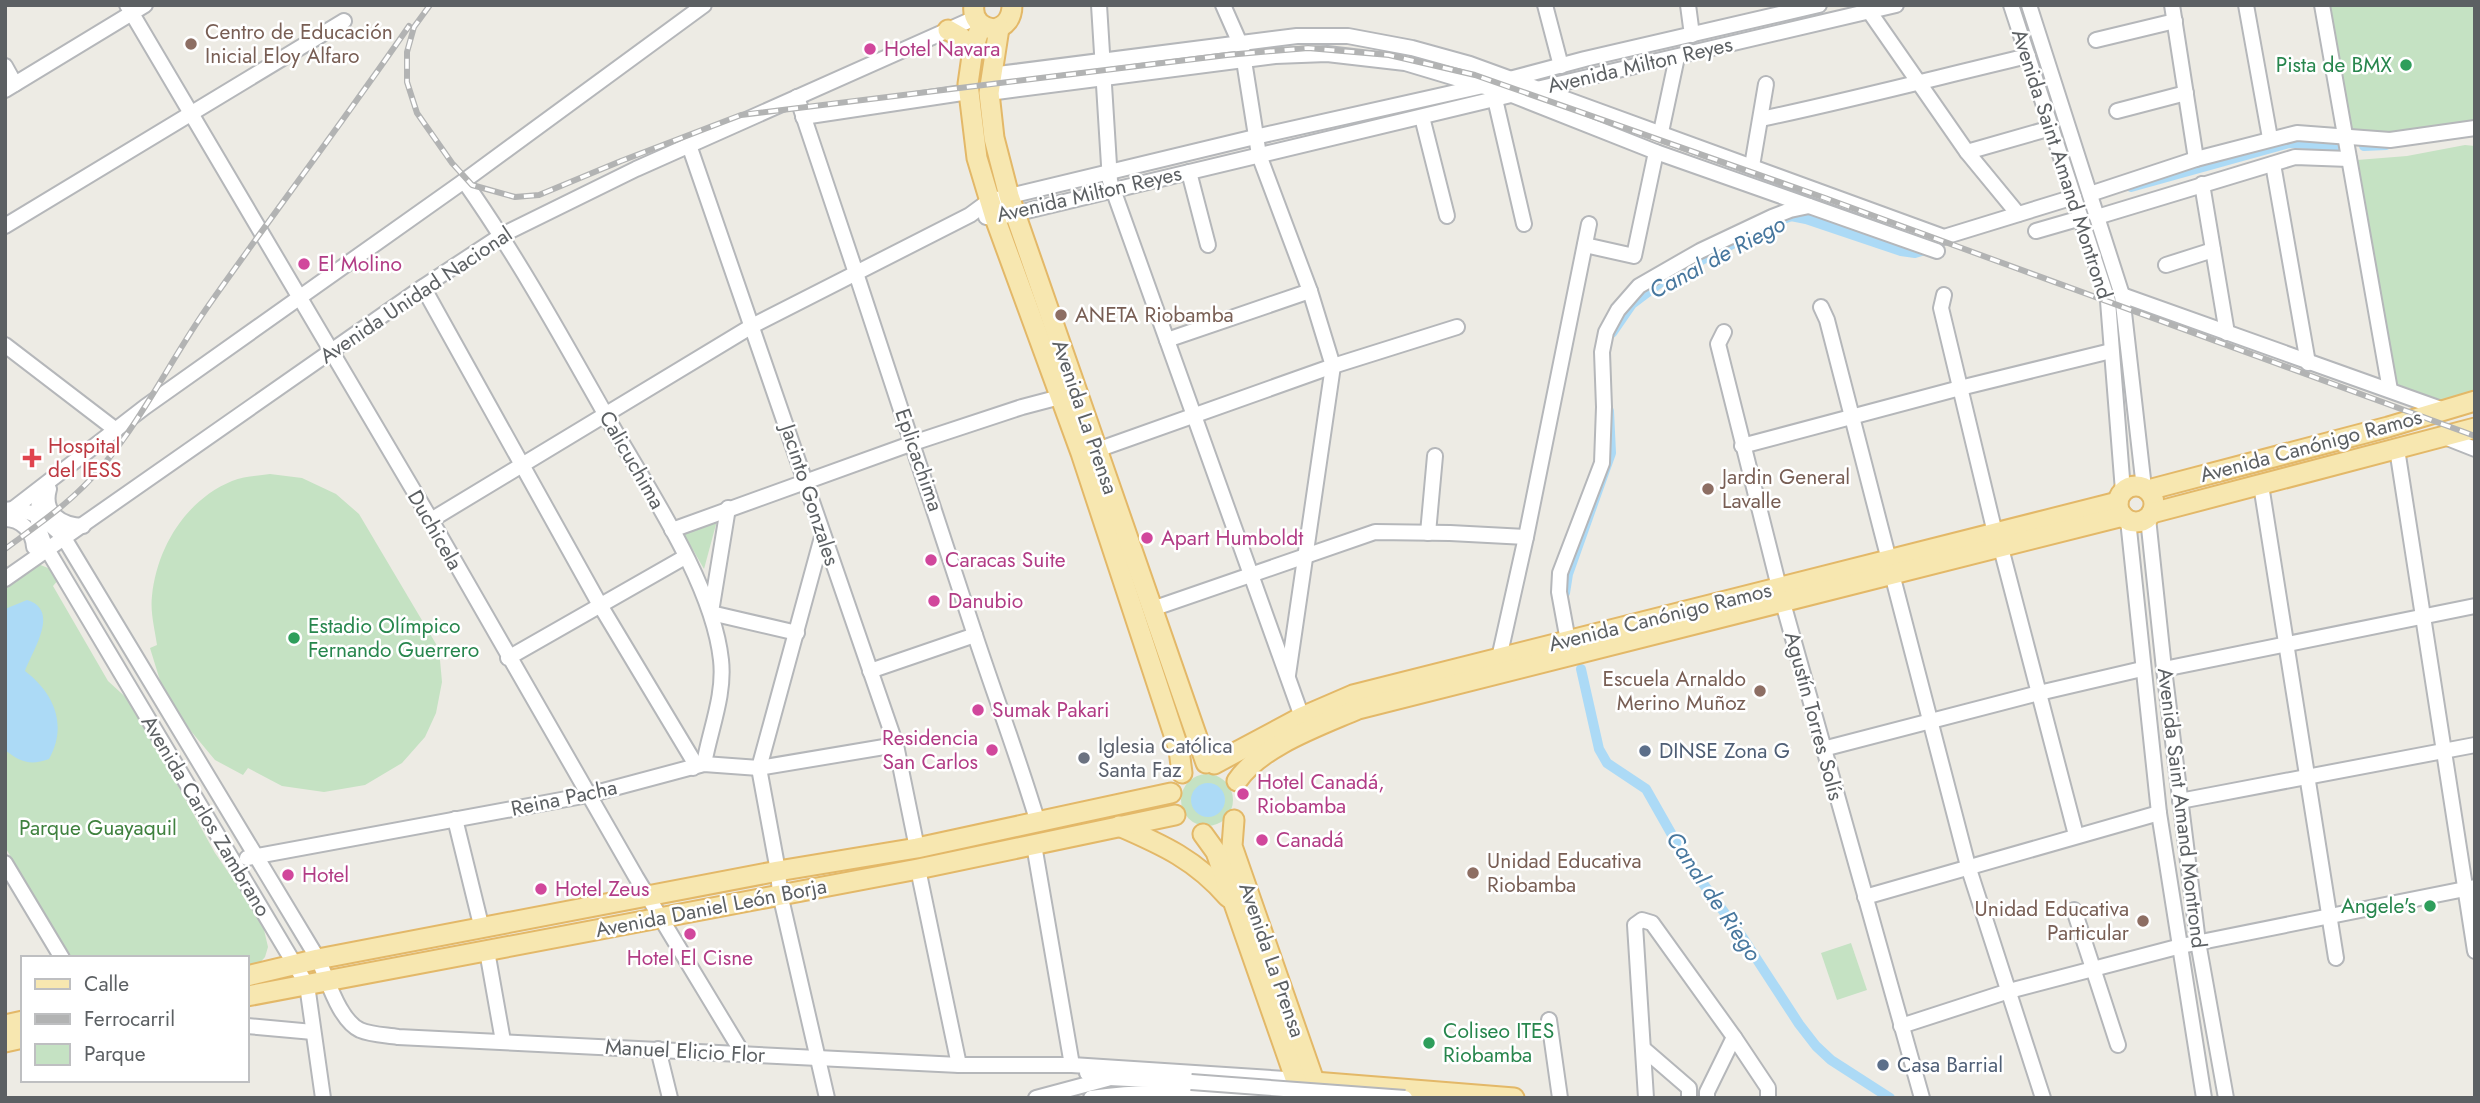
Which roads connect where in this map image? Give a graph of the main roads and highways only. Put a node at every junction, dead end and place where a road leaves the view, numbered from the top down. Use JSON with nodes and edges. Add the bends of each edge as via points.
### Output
{"nodes":[{"id":1,"x":1012,"y":5,"type":"edge"},
{"id":2,"x":982,"y":19,"type":"edge"},
{"id":3,"x":948,"y":30,"type":"road end"},
{"id":4,"x":974,"y":49,"type":"junction"},
{"id":5,"x":1002,"y":207,"type":"junction"},
{"id":6,"x":2474,"y":403,"type":"edge"},
{"id":7,"x":2475,"y":428,"type":"edge"},
{"id":8,"x":2146,"y":489,"type":"junction"},
{"id":9,"x":2123,"y":507,"type":"junction"},
{"id":10,"x":2150,"y":515,"type":"junction"},
{"id":11,"x":1781,"y":595,"type":"junction"},
{"id":12,"x":1210,"y":764,"type":"junction"},
{"id":13,"x":1182,"y":773,"type":"junction"},
{"id":14,"x":1237,"y":781,"type":"junction"},
{"id":15,"x":1171,"y":793,"type":"junction"},
{"id":16,"x":1175,"y":815,"type":"junction"},
{"id":17,"x":1234,"y":820,"type":"junction"},
{"id":18,"x":1119,"y":826,"type":"junction"},
{"id":19,"x":1203,"y":834,"type":"junction"},
{"id":20,"x":1234,"y":904,"type":"junction"},
{"id":21,"x":248,"y":976,"type":"edge"},
{"id":22,"x":248,"y":996,"type":"edge"},
{"id":23,"x":1308,"y":1089,"type":"edge"},
{"id":24,"x":1514,"y":1098,"type":"edge"}],
"edges":[{"from":1,"to":2,"type":"main road","via":[[1006,23]]},
{"from":2,"to":4,"type":"main road","name":"Avenida La Prensa"},
{"from":2,"to":5,"type":"main road","name":"Avenida La Prensa"},
{"from":3,"to":4,"type":"main road"},
{"from":4,"to":5,"type":"main road","name":"Avenida La Prensa","via":[[969,92],[977,158]]},
{"from":5,"to":12,"type":"main road","name":"Avenida La Prensa","via":[[1097,450]]},
{"from":5,"to":13,"type":"main road","name":"Avenida La Prensa","via":[[1060,397],[1179,750]]},
{"from":6,"to":8,"type":"main road","name":"Avenida Canónigo Ramos"},
{"from":7,"to":10,"type":"main road","name":"Avenida Canónigo Ramos"},
{"from":8,"to":9,"type":"main road","name":"Avenida Canónigo Ramos","via":[[2133,486]]},
{"from":8,"to":10,"type":"main road","via":[[2154,500]]},
{"from":9,"to":10,"type":"main road","name":"Avenida Canónigo Ramos","via":[[2136,522]]},
{"from":9,"to":11,"type":"main road","name":"Avenida Canónigo Ramos"},
{"from":11,"to":12,"type":"main road","name":"Avenida Canónigo Ramos","via":[[1568,641],[1353,695]]},
{"from":11,"to":14,"type":"main road","name":"Avenida Canónigo Ramos","via":[[1358,709],[1256,760]]},
{"from":12,"to":13,"type":"main road"},
{"from":12,"to":14,"type":"main road","via":[[1223,768]]},
{"from":13,"to":15,"type":"main road"},
{"from":14,"to":17,"type":"main road","via":[[1241,801]]},
{"from":15,"to":16,"type":"main road"},
{"from":15,"to":21,"type":"main road","name":"Avenida Daniel León Borja","via":[[917,848]]},
{"from":16,"to":18,"type":"main road","name":"Avenida Daniel León Borja"},
{"from":16,"to":19,"type":"main road","via":[[1182,825]]},
{"from":17,"to":19,"type":"main road","via":[[1220,831]]},
{"from":17,"to":23,"type":"main road","name":"Avenida La Prensa","via":[[1232,846]]},
{"from":18,"to":20,"type":"main road","via":[[1182,856],[1211,878]]},
{"from":18,"to":22,"type":"main road","name":"Avenida Daniel León Borja","via":[[918,870]]},
{"from":19,"to":20,"type":"main road","name":"Avenida La Prensa","via":[[1216,852]]},
{"from":20,"to":23,"type":"main road","name":"Avenida La Prensa"},
{"from":23,"to":24,"type":"main road"}]}
